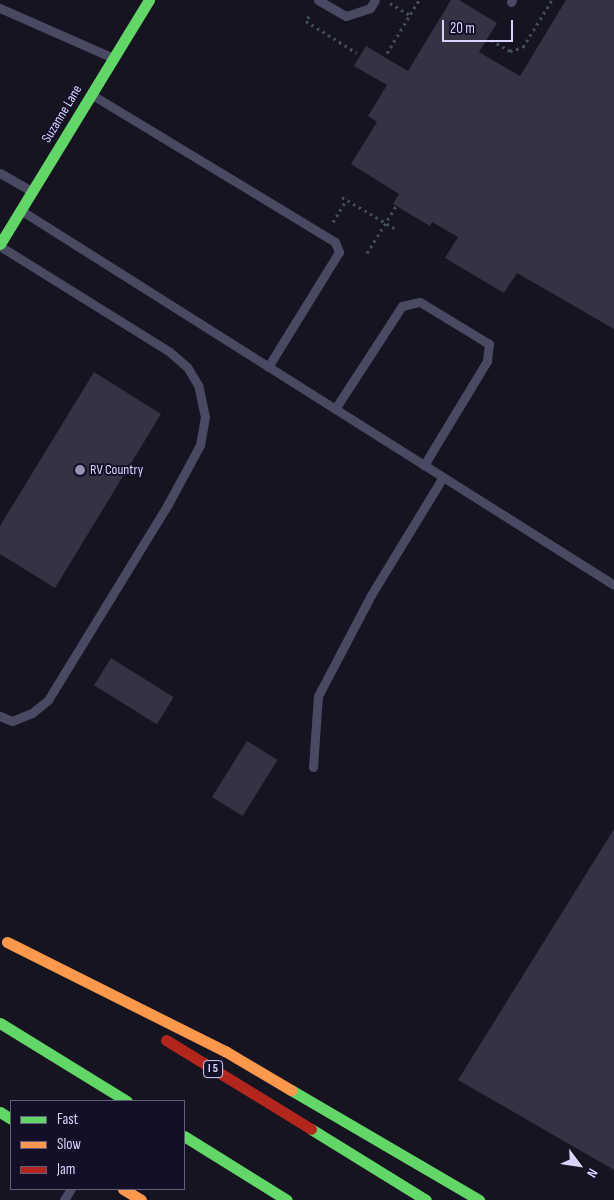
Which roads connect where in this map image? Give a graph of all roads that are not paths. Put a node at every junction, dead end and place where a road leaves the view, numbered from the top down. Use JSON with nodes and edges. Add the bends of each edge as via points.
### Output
{"nodes":[{"id":1,"x":150,"y":0,"type":"edge"},
{"id":2,"x":318,"y":0,"type":"edge"},
{"id":3,"x":375,"y":0,"type":"edge"},
{"id":4,"x":0,"y":8,"type":"edge"},
{"id":5,"x":114,"y":58,"type":"junction"},
{"id":6,"x":91,"y":94,"type":"junction"},
{"id":7,"x":0,"y":172,"type":"edge"},
{"id":8,"x":32,"y":192,"type":"junction"},
{"id":9,"x":21,"y":210,"type":"junction"},
{"id":10,"x":0,"y":245,"type":"edge"},
{"id":11,"x":268,"y":367,"type":"junction"},
{"id":12,"x":335,"y":409,"type":"junction"},
{"id":13,"x":424,"y":465,"type":"junction"},
{"id":14,"x":443,"y":477,"type":"junction"},
{"id":15,"x":614,"y":585,"type":"edge"},
{"id":16,"x":0,"y":716,"type":"edge"},
{"id":17,"x":313,"y":767,"type":"dead end"},
{"id":18,"x":3,"y":940,"type":"edge"},
{"id":19,"x":133,"y":1019,"type":"dead end"},
{"id":20,"x":0,"y":1023,"type":"edge"},
{"id":21,"x":158,"y":1035,"type":"dead end"},
{"id":22,"x":125,"y":1100,"type":"edge"},
{"id":23,"x":185,"y":1137,"type":"edge"},
{"id":24,"x":125,"y":1190,"type":"edge"},
{"id":25,"x":141,"y":1200,"type":"edge"},
{"id":26,"x":287,"y":1200,"type":"edge"},
{"id":27,"x":426,"y":1200,"type":"edge"},
{"id":28,"x":479,"y":1200,"type":"edge"}],
"edges":[{"from":1,"to":5,"type":"main road","name":"Suzanne Lane"},
{"from":2,"to":3,"type":"lane","via":[[346,16],[370,8]]},
{"from":4,"to":5,"type":"lane"},
{"from":5,"to":6,"type":"main road","name":"Suzanne Lane"},
{"from":6,"to":8,"type":"main road","name":"Suzanne Lane"},
{"from":6,"to":11,"type":"lane","via":[[335,242],[338,252]]},
{"from":7,"to":8,"type":"lane"},
{"from":8,"to":9,"type":"main road","name":"Suzanne Lane"},
{"from":9,"to":10,"type":"main road","name":"Suzanne Lane"},
{"from":9,"to":11,"type":"lane"},
{"from":10,"to":16,"type":"lane","via":[[170,352],[187,367],[198,385],[204,417],[200,445],[48,700],[32,713],[12,721]]},
{"from":11,"to":12,"type":"lane"},
{"from":12,"to":13,"type":"lane"},
{"from":12,"to":13,"type":"lane","via":[[402,306],[420,302],[489,344],[487,361]]},
{"from":13,"to":14,"type":"lane"},
{"from":14,"to":15,"type":"lane"},
{"from":14,"to":17,"type":"lane","via":[[371,595],[318,696]]},
{"from":18,"to":19,"type":"main road"},
{"from":18,"to":28,"type":"main road","via":[[225,1052]]},
{"from":20,"to":22,"type":"main road"},
{"from":21,"to":27,"type":"main road","number":"I 5"},
{"from":23,"to":26,"type":"main road"},
{"from":24,"to":25,"type":"main road"}]}
